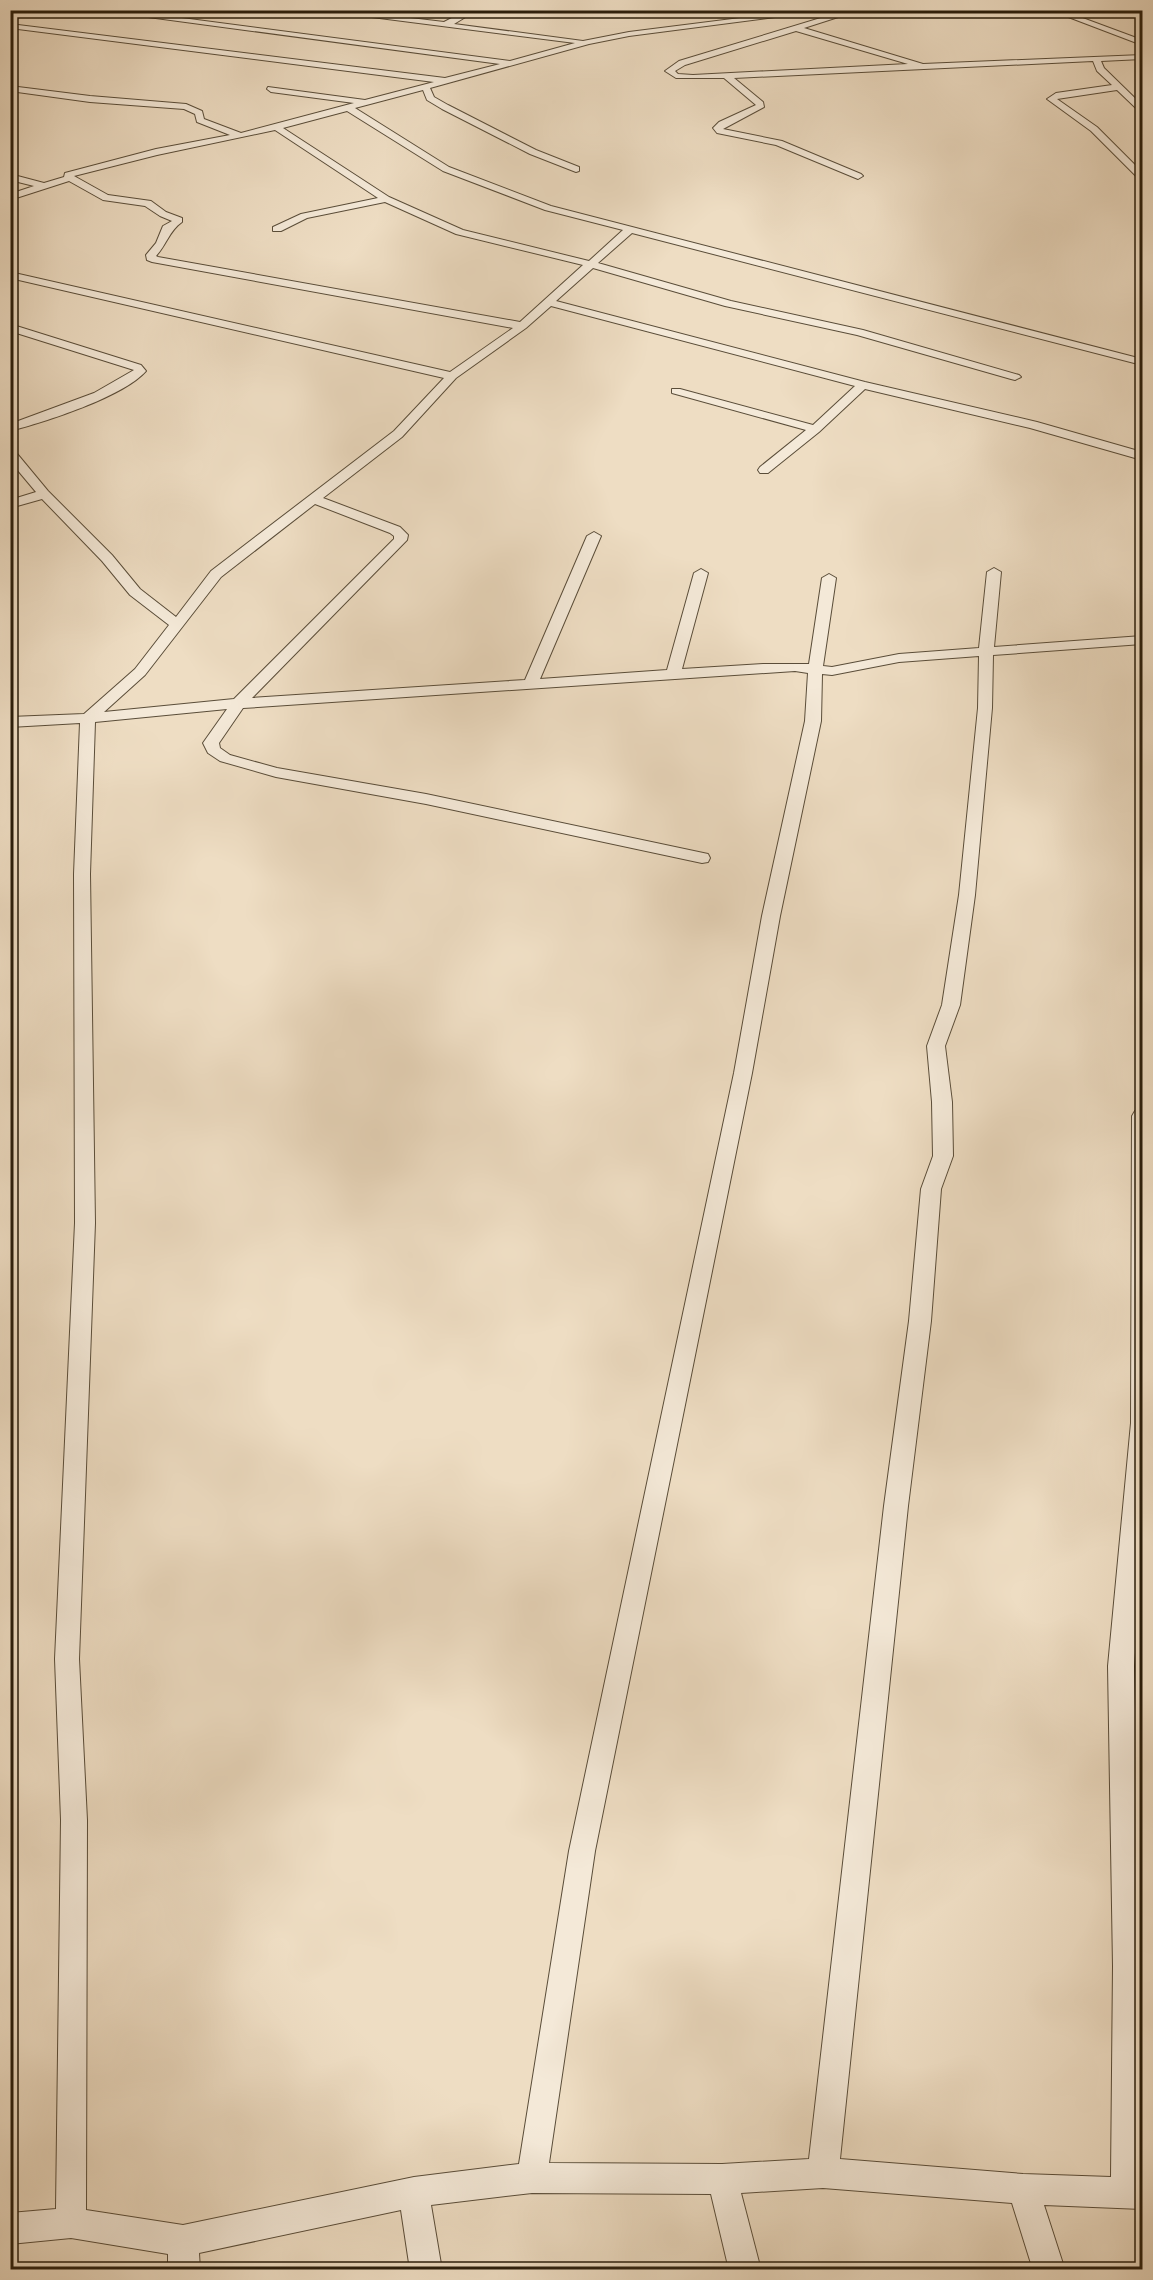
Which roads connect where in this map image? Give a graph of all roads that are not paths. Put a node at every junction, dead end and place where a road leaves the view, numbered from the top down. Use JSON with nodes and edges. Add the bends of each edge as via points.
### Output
{"nodes":[{"id":1,"x":33,"y":10,"type":"edge"},
{"id":2,"x":99,"y":10,"type":"edge"},
{"id":3,"x":320,"y":10,"type":"edge"},
{"id":4,"x":474,"y":10,"type":"edge"},
{"id":5,"x":826,"y":10,"type":"edge"},
{"id":6,"x":857,"y":10,"type":"edge"},
{"id":7,"x":1053,"y":10,"type":"edge"},
{"id":8,"x":10,"y":19,"type":"edge"},
{"id":9,"x":445,"y":25,"type":"junction"},
{"id":10,"x":10,"y":26,"type":"edge"},
{"id":11,"x":798,"y":29,"type":"junction"},
{"id":12,"x":588,"y":42,"type":"junction"},
{"id":13,"x":1143,"y":43,"type":"edge"},
{"id":14,"x":1143,"y":57,"type":"edge"},
{"id":15,"x":1096,"y":59,"type":"junction"},
{"id":16,"x":517,"y":63,"type":"junction"},
{"id":17,"x":923,"y":66,"type":"junction"},
{"id":18,"x":726,"y":75,"type":"junction"},
{"id":19,"x":452,"y":81,"type":"junction"},
{"id":20,"x":1119,"y":87,"type":"junction"},
{"id":21,"x":10,"y":88,"type":"edge"},
{"id":22,"x":426,"y":88,"type":"junction"},
{"id":23,"x":271,"y":89,"type":"dead end"},
{"id":24,"x":370,"y":103,"type":"junction"},
{"id":25,"x":349,"y":108,"type":"junction"},
{"id":26,"x":1143,"y":109,"type":"edge"},
{"id":27,"x":276,"y":127,"type":"junction"},
{"id":28,"x":241,"y":136,"type":"junction"},
{"id":29,"x":576,"y":169,"type":"dead end"},
{"id":30,"x":858,"y":176,"type":"dead end"},
{"id":31,"x":10,"y":177,"type":"edge"},
{"id":32,"x":1143,"y":177,"type":"edge"},
{"id":33,"x":70,"y":178,"type":"junction"},
{"id":34,"x":44,"y":186,"type":"junction"},
{"id":35,"x":10,"y":197,"type":"edge"},
{"id":36,"x":386,"y":199,"type":"junction"},
{"id":37,"x":631,"y":228,"type":"junction"},
{"id":38,"x":278,"y":229,"type":"dead end"},
{"id":39,"x":590,"y":264,"type":"junction"},
{"id":40,"x":10,"y":274,"type":"edge"},
{"id":41,"x":549,"y":302,"type":"junction"},
{"id":42,"x":522,"y":326,"type":"junction"},
{"id":43,"x":10,"y":327,"type":"edge"},
{"id":44,"x":1143,"y":362,"type":"edge"},
{"id":45,"x":452,"y":376,"type":"junction"},
{"id":46,"x":1015,"y":377,"type":"dead end"},
{"id":47,"x":863,"y":385,"type":"junction"},
{"id":48,"x":676,"y":391,"type":"dead end"},
{"id":49,"x":10,"y":428,"type":"edge"},
{"id":50,"x":815,"y":429,"type":"junction"},
{"id":51,"x":10,"y":453,"type":"edge"},
{"id":52,"x":1143,"y":456,"type":"edge"},
{"id":53,"x":764,"y":470,"type":"dead end"},
{"id":54,"x":44,"y":494,"type":"junction"},
{"id":55,"x":312,"y":498,"type":"junction"},
{"id":56,"x":10,"y":504,"type":"edge"},
{"id":57,"x":594,"y":536,"type":"dead end"},
{"id":58,"x":994,"y":572,"type":"dead end"},
{"id":59,"x":701,"y":573,"type":"dead end"},
{"id":60,"x":829,"y":578,"type":"dead end"},
{"id":61,"x":176,"y":624,"type":"junction"},
{"id":62,"x":1143,"y":640,"type":"edge"},
{"id":63,"x":986,"y":652,"type":"junction"},
{"id":64,"x":815,"y":670,"type":"junction"},
{"id":65,"x":673,"y":674,"type":"junction"},
{"id":66,"x":530,"y":685,"type":"junction"},
{"id":67,"x":238,"y":704,"type":"junction"},
{"id":68,"x":88,"y":718,"type":"junction"},
{"id":69,"x":10,"y":722,"type":"edge"},
{"id":70,"x":702,"y":858,"type":"dead end"},
{"id":71,"x":1143,"y":1116,"type":"edge"},
{"id":72,"x":824,"y":2173,"type":"junction"},
{"id":73,"x":531,"y":2178,"type":"junction"},
{"id":74,"x":722,"y":2179,"type":"junction"},
{"id":75,"x":1023,"y":2189,"type":"junction"},
{"id":76,"x":414,"y":2192,"type":"junction"},
{"id":77,"x":1134,"y":2193,"type":"edge"},
{"id":78,"x":71,"y":2223,"type":"junction"},
{"id":79,"x":10,"y":2229,"type":"edge"},
{"id":80,"x":183,"y":2255,"type":"edge"},
{"id":81,"x":426,"y":2270,"type":"edge"},
{"id":82,"x":745,"y":2270,"type":"edge"},
{"id":83,"x":1049,"y":2270,"type":"edge"}],
"edges":[{"from":1,"to":8,"type":"street"},
{"from":2,"to":16,"type":"street"},
{"from":3,"to":9,"type":"street"},
{"from":4,"to":9,"type":"street"},
{"from":5,"to":12,"type":"street"},
{"from":6,"to":11,"type":"street"},
{"from":7,"to":13,"type":"street"},
{"from":9,"to":12,"type":"street"},
{"from":10,"to":19,"type":"street"},
{"from":11,"to":17,"type":"street"},
{"from":11,"to":18,"type":"street","via":[[682,63],[669,71],[683,77]]},
{"from":12,"to":16,"type":"street"},
{"from":14,"to":15,"type":"street"},
{"from":15,"to":17,"type":"street"},
{"from":15,"to":20,"type":"street","via":[[1100,69]]},
{"from":16,"to":19,"type":"street"},
{"from":17,"to":18,"type":"street"},
{"from":18,"to":30,"type":"street","via":[[760,107],[722,124],[717,128],[720,131],[779,143]]},
{"from":19,"to":22,"type":"street"},
{"from":20,"to":26,"type":"street"},
{"from":20,"to":32,"type":"street","via":[[1051,99],[1094,129]]},
{"from":21,"to":28,"type":"street","via":[[186,106],[195,110],[200,120]]},
{"from":22,"to":24,"type":"street"},
{"from":22,"to":29,"type":"street","via":[[430,98],[445,107],[533,152]]},
{"from":23,"to":24,"type":"street"},
{"from":24,"to":25,"type":"street"},
{"from":25,"to":27,"type":"street"},
{"from":25,"to":37,"type":"street","via":[[446,170],[548,208]]},
{"from":27,"to":28,"type":"street"},
{"from":27,"to":36,"type":"street"},
{"from":28,"to":33,"type":"street","via":[[82,169],[68,175]]},
{"from":31,"to":34,"type":"street"},
{"from":33,"to":34,"type":"street"},
{"from":33,"to":42,"type":"street","via":[[106,198],[148,203],[179,220],[167,228],[151,255],[156,260]]},
{"from":34,"to":35,"type":"street"},
{"from":36,"to":38,"type":"street","via":[[304,216]]},
{"from":36,"to":39,"type":"street","via":[[460,232]]},
{"from":37,"to":39,"type":"street"},
{"from":37,"to":44,"type":"street"},
{"from":39,"to":41,"type":"street"},
{"from":39,"to":46,"type":"street","via":[[729,304],[859,332]]},
{"from":40,"to":45,"type":"street"},
{"from":41,"to":42,"type":"street"},
{"from":41,"to":47,"type":"street"},
{"from":42,"to":45,"type":"street"},
{"from":43,"to":49,"type":"street","via":[[140,371],[98,395]]},
{"from":45,"to":55,"type":"street","via":[[398,434]]},
{"from":47,"to":50,"type":"street"},
{"from":47,"to":52,"type":"street","via":[[1033,425]]},
{"from":48,"to":50,"type":"street"},
{"from":50,"to":53,"type":"street"},
{"from":51,"to":54,"type":"street"},
{"from":54,"to":56,"type":"street"},
{"from":54,"to":61,"type":"street","via":[[135,592]]},
{"from":55,"to":61,"type":"street","via":[[216,574]]},
{"from":55,"to":67,"type":"street","via":[[395,530],[401,535],[400,540]]},
{"from":57,"to":66,"type":"street"},
{"from":58,"to":63,"type":"street"},
{"from":59,"to":65,"type":"street"},
{"from":60,"to":64,"type":"street"},
{"from":61,"to":68,"type":"street","via":[[140,672]]},
{"from":62,"to":63,"type":"street"},
{"from":63,"to":64,"type":"street","via":[[899,658],[832,671]]},
{"from":63,"to":72,"type":"street","via":[[985,708],[967,894],[951,1005],[936,1046],[943,1156],[931,1189],[920,1321]]},
{"from":64,"to":65,"type":"street","via":[[784,667]]},
{"from":64,"to":73,"type":"street","via":[[813,721],[806,761],[771,916],[743,1073],[582,1851]]},
{"from":65,"to":66,"type":"street"},
{"from":66,"to":67,"type":"street"},
{"from":67,"to":68,"type":"street"},
{"from":67,"to":70,"type":"street","via":[[211,743],[213,750],[225,758],[276,772],[426,799]]},
{"from":68,"to":69,"type":"street"},
{"from":68,"to":78,"type":"street","via":[[82,874],[85,1223],[67,1659],[74,1820]]},
{"from":71,"to":77,"type":"street","via":[[1142,1423],[1121,1666]]},
{"from":72,"to":74,"type":"street"},
{"from":72,"to":75,"type":"street"},
{"from":73,"to":74,"type":"street"},
{"from":73,"to":76,"type":"street"},
{"from":74,"to":82,"type":"street"},
{"from":75,"to":77,"type":"street"},
{"from":75,"to":83,"type":"street"},
{"from":76,"to":80,"type":"street"},
{"from":76,"to":81,"type":"street"},
{"from":78,"to":79,"type":"street"},
{"from":78,"to":80,"type":"street"}]}
